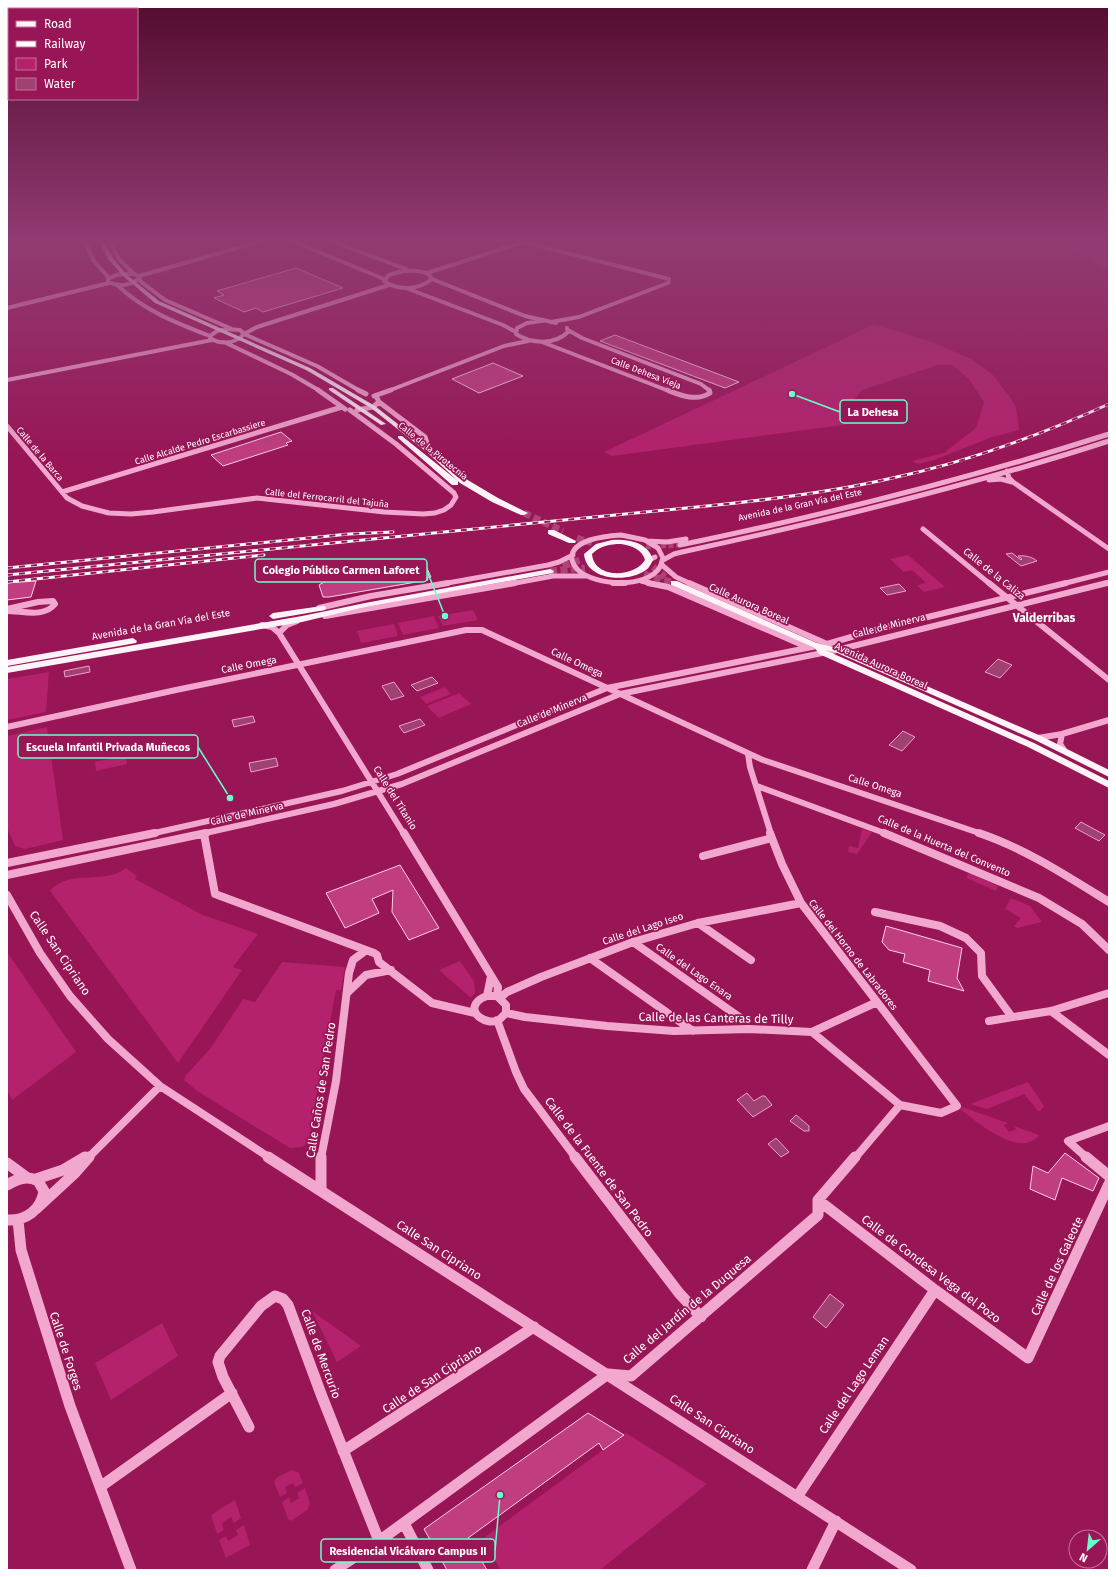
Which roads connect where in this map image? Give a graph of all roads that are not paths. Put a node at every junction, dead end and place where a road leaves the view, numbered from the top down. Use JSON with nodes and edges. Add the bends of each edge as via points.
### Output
{"nodes":[{"id":1,"x":160,"y":315,"type":"edge"},
{"id":2,"x":171,"y":315,"type":"edge"},
{"id":3,"x":186,"y":315,"type":"edge"},
{"id":4,"x":199,"y":315,"type":"edge"},
{"id":5,"x":296,"y":315,"type":"edge"},
{"id":6,"x":476,"y":315,"type":"edge"},
{"id":7,"x":521,"y":315,"type":"edge"},
{"id":8,"x":588,"y":315,"type":"edge"},
{"id":9,"x":579,"y":318,"type":"junction"},
{"id":10,"x":542,"y":321,"type":"junction"},
{"id":11,"x":551,"y":322,"type":"junction"},
{"id":12,"x":257,"y":327,"type":"junction"},
{"id":13,"x":232,"y":329,"type":"junction"},
{"id":14,"x":567,"y":329,"type":"junction"},
{"id":15,"x":222,"y":330,"type":"junction"},
{"id":16,"x":238,"y":330,"type":"junction"},
{"id":17,"x":517,"y":334,"type":"junction"},
{"id":18,"x":243,"y":335,"type":"junction"},
{"id":19,"x":212,"y":336,"type":"junction"},
{"id":20,"x":233,"y":341,"type":"junction"},
{"id":21,"x":532,"y":341,"type":"junction"},
{"id":22,"x":224,"y":342,"type":"junction"},
{"id":23,"x":542,"y":342,"type":"junction"},
{"id":24,"x":504,"y":346,"type":"junction"},
{"id":25,"x":7,"y":380,"type":"edge"},
{"id":26,"x":352,"y":394,"type":"junction"},
{"id":27,"x":366,"y":394,"type":"junction"},
{"id":28,"x":374,"y":396,"type":"junction"},
{"id":29,"x":341,"y":400,"type":"junction"},
{"id":30,"x":379,"y":402,"type":"junction"},
{"id":31,"x":342,"y":407,"type":"junction"},
{"id":32,"x":373,"y":407,"type":"junction"},
{"id":33,"x":350,"y":410,"type":"junction"},
{"id":34,"x":364,"y":410,"type":"junction"},
{"id":35,"x":7,"y":426,"type":"edge"},
{"id":36,"x":1109,"y":434,"type":"edge"},
{"id":37,"x":1109,"y":441,"type":"edge"},
{"id":38,"x":430,"y":452,"type":"junction"},
{"id":39,"x":1007,"y":471,"type":"junction"},
{"id":40,"x":956,"y":480,"type":"junction"},
{"id":41,"x":1013,"y":482,"type":"junction"},
{"id":42,"x":962,"y":485,"type":"junction"},
{"id":43,"x":447,"y":486,"type":"joint"},
{"id":44,"x":954,"y":487,"type":"junction"},
{"id":45,"x":62,"y":492,"type":"junction"},
{"id":46,"x":524,"y":513,"type":"tunnel mouth"},
{"id":47,"x":514,"y":515,"type":"tunnel mouth"},
{"id":48,"x":923,"y":529,"type":"dead end"},
{"id":49,"x":563,"y":531,"type":"tunnel mouth"},
{"id":50,"x":551,"y":532,"type":"tunnel mouth"},
{"id":51,"x":592,"y":543,"type":"tunnel mouth"},
{"id":52,"x":602,"y":544,"type":"junction"},
{"id":53,"x":644,"y":545,"type":"junction"},
{"id":54,"x":1109,"y":550,"type":"edge"},
{"id":55,"x":587,"y":552,"type":"junction"},
{"id":56,"x":573,"y":554,"type":"junction"},
{"id":57,"x":580,"y":560,"type":"tunnel mouth"},
{"id":58,"x":663,"y":563,"type":"junction"},
{"id":59,"x":595,"y":569,"type":"junction"},
{"id":60,"x":586,"y":572,"type":"junction"},
{"id":61,"x":1109,"y":572,"type":"edge"},
{"id":62,"x":633,"y":573,"type":"junction"},
{"id":63,"x":644,"y":574,"type":"tunnel mouth"},
{"id":64,"x":638,"y":581,"type":"junction"},
{"id":65,"x":1109,"y":582,"type":"edge"},
{"id":66,"x":674,"y":583,"type":"tunnel mouth"},
{"id":67,"x":1008,"y":598,"type":"junction"},
{"id":68,"x":1017,"y":604,"type":"junction"},
{"id":69,"x":319,"y":608,"type":"junction"},
{"id":70,"x":7,"y":610,"type":"edge"},
{"id":71,"x":302,"y":619,"type":"junction"},
{"id":72,"x":260,"y":625,"type":"junction"},
{"id":73,"x":770,"y":631,"type":"junction"},
{"id":74,"x":279,"y":633,"type":"junction"},
{"id":75,"x":827,"y":644,"type":"junction"},
{"id":76,"x":807,"y":647,"type":"junction"},
{"id":77,"x":819,"y":649,"type":"junction"},
{"id":78,"x":837,"y":650,"type":"junction"},
{"id":79,"x":781,"y":652,"type":"junction"},
{"id":80,"x":7,"y":663,"type":"edge"},
{"id":81,"x":298,"y":665,"type":"junction"},
{"id":82,"x":7,"y":670,"type":"edge"},
{"id":83,"x":1109,"y":680,"type":"edge"},
{"id":84,"x":607,"y":688,"type":"junction"},
{"id":85,"x":620,"y":694,"type":"junction"},
{"id":86,"x":1109,"y":720,"type":"edge"},
{"id":87,"x":7,"y":727,"type":"edge"},
{"id":88,"x":1062,"y":734,"type":"junction"},
{"id":89,"x":1038,"y":738,"type":"junction"},
{"id":90,"x":1064,"y":750,"type":"junction"},
{"id":91,"x":748,"y":754,"type":"junction"},
{"id":92,"x":1109,"y":774,"type":"edge"},
{"id":93,"x":372,"y":782,"type":"junction"},
{"id":94,"x":1109,"y":785,"type":"edge"},
{"id":95,"x":757,"y":786,"type":"junction"},
{"id":96,"x":379,"y":792,"type":"junction"},
{"id":97,"x":204,"y":834,"type":"junction"},
{"id":98,"x":772,"y":838,"type":"junction"},
{"id":99,"x":703,"y":856,"type":"dead end"},
{"id":100,"x":7,"y":863,"type":"edge"},
{"id":101,"x":7,"y":875,"type":"edge"},
{"id":102,"x":7,"y":895,"type":"edge"},
{"id":103,"x":1109,"y":902,"type":"edge"},
{"id":104,"x":801,"y":903,"type":"junction"},
{"id":105,"x":875,"y":912,"type":"dead end"},
{"id":106,"x":698,"y":923,"type":"junction"},
{"id":107,"x":633,"y":942,"type":"junction"},
{"id":108,"x":1109,"y":950,"type":"edge"},
{"id":109,"x":365,"y":951,"type":"junction"},
{"id":110,"x":590,"y":958,"type":"junction"},
{"id":111,"x":751,"y":960,"type":"dead end"},
{"id":112,"x":379,"y":962,"type":"junction"},
{"id":113,"x":391,"y":970,"type":"junction"},
{"id":114,"x":374,"y":972,"type":"junction"},
{"id":115,"x":491,"y":976,"type":"junction"},
{"id":116,"x":348,"y":992,"type":"junction"},
{"id":117,"x":1109,"y":993,"type":"edge"},
{"id":118,"x":487,"y":996,"type":"junction"},
{"id":119,"x":499,"y":997,"type":"junction"},
{"id":120,"x":877,"y":1002,"type":"junction"},
{"id":121,"x":476,"y":1009,"type":"junction"},
{"id":122,"x":1050,"y":1011,"type":"junction"},
{"id":123,"x":506,"y":1013,"type":"junction"},
{"id":124,"x":1012,"y":1017,"type":"junction"},
{"id":125,"x":497,"y":1020,"type":"junction"},
{"id":126,"x":742,"y":1020,"type":"dead end"},
{"id":127,"x":989,"y":1022,"type":"dead end"},
{"id":128,"x":693,"y":1031,"type":"junction"},
{"id":129,"x":812,"y":1032,"type":"junction"},
{"id":130,"x":1109,"y":1055,"type":"edge"},
{"id":131,"x":160,"y":1086,"type":"junction"},
{"id":132,"x":900,"y":1105,"type":"junction"},
{"id":133,"x":1109,"y":1126,"type":"edge"},
{"id":134,"x":92,"y":1153,"type":"junction"},
{"id":135,"x":7,"y":1163,"type":"edge"},
{"id":136,"x":1109,"y":1176,"type":"edge"},
{"id":137,"x":31,"y":1178,"type":"junction"},
{"id":138,"x":1109,"y":1184,"type":"edge"},
{"id":139,"x":7,"y":1185,"type":"edge"},
{"id":140,"x":321,"y":1191,"type":"junction"},
{"id":141,"x":818,"y":1200,"type":"junction"},
{"id":142,"x":36,"y":1209,"type":"junction"},
{"id":143,"x":13,"y":1220,"type":"edge"},
{"id":144,"x":935,"y":1290,"type":"junction"},
{"id":145,"x":702,"y":1317,"type":"junction"},
{"id":146,"x":534,"y":1328,"type":"junction"},
{"id":147,"x":1028,"y":1358,"type":"joint"},
{"id":148,"x":608,"y":1374,"type":"junction"},
{"id":149,"x":232,"y":1392,"type":"junction"},
{"id":150,"x":249,"y":1427,"type":"dead end"},
{"id":151,"x":343,"y":1451,"type":"junction"},
{"id":152,"x":100,"y":1487,"type":"junction"},
{"id":153,"x":797,"y":1497,"type":"junction"},
{"id":154,"x":836,"y":1522,"type":"junction"},
{"id":155,"x":404,"y":1523,"type":"junction"},
{"id":156,"x":379,"y":1541,"type":"junction"},
{"id":157,"x":131,"y":1570,"type":"edge"},
{"id":158,"x":335,"y":1570,"type":"edge"},
{"id":159,"x":428,"y":1570,"type":"edge"},
{"id":160,"x":812,"y":1570,"type":"edge"},
{"id":161,"x":911,"y":1570,"type":"edge"}],
"edges":[{"from":1,"to":19,"type":"street","name":"Calle de la Pirotecnia"},
{"from":2,"to":19,"type":"main road","name":"Calle de la Pirotecnia"},
{"from":3,"to":15,"type":"main road","name":"Calle de la Pirotecnia"},
{"from":4,"to":13,"type":"street","name":"Calle de la Pirotecnia"},
{"from":5,"to":12,"type":"street"},
{"from":6,"to":17,"type":"street","via":[[503,325]]},
{"from":7,"to":10,"type":"street"},
{"from":8,"to":9,"type":"street"},
{"from":9,"to":11,"type":"street"},
{"from":9,"to":14,"type":"street"},
{"from":10,"to":11,"type":"street"},
{"from":10,"to":17,"type":"street","via":[[527,323],[517,328]]},
{"from":11,"to":14,"type":"street"},
{"from":12,"to":16,"type":"street"},
{"from":12,"to":18,"type":"street"},
{"from":13,"to":15,"type":"street","name":"Calle de la Pirotecnia"},
{"from":13,"to":16,"type":"street","name":"Calle de la Pirotecnia"},
{"from":14,"to":23,"type":"street","via":[[564,337]]},
{"from":14,"to":23,"type":"street","name":"Calle Dehesa Vieja","via":[[582,338],[707,386],[710,393],[696,398],[678,394]]},
{"from":15,"to":18,"type":"main road","name":"Calle de la Pirotecnia"},
{"from":15,"to":19,"type":"street","name":"Calle de la Pirotecnia"},
{"from":16,"to":18,"type":"street","name":"Calle de la Pirotecnia"},
{"from":17,"to":21,"type":"street"},
{"from":17,"to":24,"type":"street"},
{"from":18,"to":20,"type":"street","name":"Calle de la Pirotecnia"},
{"from":18,"to":26,"type":"main road","name":"Calle de la Pirotecnia"},
{"from":18,"to":27,"type":"street","name":"Calle de la Pirotecnia","via":[[317,366]]},
{"from":19,"to":20,"type":"main road","name":"Calle de la Pirotecnia"},
{"from":19,"to":22,"type":"street","name":"Calle de la Pirotecnia"},
{"from":19,"to":25,"type":"street"},
{"from":20,"to":22,"type":"street","name":"Calle de la Pirotecnia"},
{"from":20,"to":29,"type":"main road","name":"Calle de la Pirotecnia","via":[[301,371]]},
{"from":21,"to":23,"type":"street"},
{"from":21,"to":24,"type":"street"},
{"from":22,"to":29,"type":"street","name":"Calle de la Pirotecnia"},
{"from":24,"to":28,"type":"street"},
{"from":26,"to":27,"type":"street","name":"Calle de la Pirotecnia"},
{"from":26,"to":29,"type":"street","name":"Calle de la Pirotecnia"},
{"from":26,"to":32,"type":"main road","name":"Calle de la Pirotecnia"},
{"from":27,"to":28,"type":"street","name":"Calle de la Pirotecnia"},
{"from":28,"to":30,"type":"street","name":"Calle de la Pirotecnia"},
{"from":29,"to":31,"type":"street","name":"Calle de la Pirotecnia"},
{"from":29,"to":34,"type":"main road","name":"Calle de la Pirotecnia"},
{"from":30,"to":32,"type":"street","name":"Calle de la Pirotecnia"},
{"from":30,"to":38,"type":"street","name":"Calle de la Pirotecnia","via":[[425,437]]},
{"from":31,"to":33,"type":"street","name":"Calle de la Pirotecnia"},
{"from":31,"to":45,"type":"street","name":"Calle Alcalde Pedro Escarbassiere"},
{"from":32,"to":34,"type":"street","name":"Calle de la Pirotecnia"},
{"from":32,"to":38,"type":"main road","name":"Calle de la Pirotecnia"},
{"from":33,"to":34,"type":"street","name":"Calle de la Pirotecnia"},
{"from":33,"to":43,"type":"street","name":"Calle de la Pirotecnia"},
{"from":34,"to":47,"type":"main road","name":"Calle de la Pirotecnia","via":[[455,483]]},
{"from":35,"to":45,"type":"street","name":"Calle de la Barca"},
{"from":36,"to":40,"type":"street","name":"Avenida de la Gran Vía del Este"},
{"from":37,"to":39,"type":"street","name":"Avenida de la Gran Vía del Este"},
{"from":38,"to":46,"type":"main road","name":"Calle de la Pirotecnia","via":[[463,481]]},
{"from":39,"to":41,"type":"street"},
{"from":39,"to":42,"type":"street","name":"Avenida de la Gran Vía del Este"},
{"from":40,"to":42,"type":"street","name":"Avenida de la Gran Vía del Este","via":[[816,516],[681,546]]},
{"from":40,"to":53,"type":"street","name":"Avenida de la Gran Vía del Este","via":[[673,542]]},
{"from":41,"to":44,"type":"street","via":[[1001,479]]},
{"from":41,"to":54,"type":"street"},
{"from":42,"to":44,"type":"street","name":"Avenida de la Gran Vía del Este"},
{"from":43,"to":45,"type":"street","name":"Calle del Ferrocarril del Tajuña","via":[[456,497],[451,505],[435,513],[423,514],[257,498],[153,512],[109,513],[82,506]]},
{"from":44,"to":58,"type":"street","name":"Avenida de la Gran Vía del Este","via":[[784,530],[674,554]]},
{"from":48,"to":67,"type":"street","name":"Calle de la Caliza"},
{"from":49,"to":50,"type":"main road","via":[[574,540]]},
{"from":51,"to":52,"type":"main road"},
{"from":52,"to":53,"type":"main road","via":[[621,542]]},
{"from":52,"to":55,"type":"main road"},
{"from":53,"to":56,"type":"street","name":"Avenida de la Gran Vía del Este","via":[[629,536],[605,536],[586,541]]},
{"from":53,"to":58,"type":"street","name":"Avenida Aurora Boreal","via":[[660,551]]},
{"from":53,"to":62,"type":"main road","via":[[651,561],[643,569]]},
{"from":55,"to":57,"type":"main road"},
{"from":55,"to":59,"type":"main road","via":[[589,563]]},
{"from":56,"to":60,"type":"street","via":[[575,566]]},
{"from":56,"to":69,"type":"street","name":"Avenida de la Gran Vía del Este","via":[[548,566],[371,596]]},
{"from":58,"to":64,"type":"street","name":"Avenida de la Gran Vía del Este","via":[[654,574]]},
{"from":58,"to":75,"type":"street","name":"Avenida Aurora Boreal","via":[[676,577]]},
{"from":59,"to":60,"type":"main road","name":"Avenida de la Gran Vía del Este"},
{"from":59,"to":62,"type":"main road","name":"Avenida de la Gran Vía del Este","via":[[614,575]]},
{"from":60,"to":64,"type":"street","via":[[609,583]]},
{"from":60,"to":71,"type":"street","name":"Avenida de la Gran Vía del Este"},
{"from":61,"to":67,"type":"street","name":"Calle de Minerva"},
{"from":62,"to":63,"type":"main road"},
{"from":64,"to":73,"type":"street","name":"Avenida Aurora Boreal","via":[[668,587]]},
{"from":65,"to":68,"type":"street","name":"Calle de Minerva"},
{"from":66,"to":77,"type":"main road","name":"Calle Aurora Boreal"},
{"from":67,"to":68,"type":"street","name":"Calle de la Caliza"},
{"from":67,"to":75,"type":"street","name":"Calle de Minerva"},
{"from":68,"to":78,"type":"street","name":"Calle de Minerva"},
{"from":68,"to":83,"type":"street","name":"Calle de la Caliza"},
{"from":69,"to":71,"type":"main road","name":"Avenida de la Gran Vía del Este","via":[[550,570]]},
{"from":69,"to":80,"type":"main road","name":"Avenida de la Gran Vía del Este"},
{"from":70,"to":70,"type":"street","via":[[43,612],[55,604],[46,600]]},
{"from":71,"to":72,"type":"main road","name":"Avenida de la Gran Vía del Este"},
{"from":71,"to":74,"type":"street","via":[[287,625]]},
{"from":72,"to":74,"type":"street","via":[[272,627]]},
{"from":72,"to":82,"type":"main road","name":"Avenida de la Gran Vía del Este"},
{"from":73,"to":76,"type":"street","name":"Avenida Aurora Boreal"},
{"from":73,"to":79,"type":"street","via":[[785,644]]},
{"from":74,"to":81,"type":"street","name":"Calle del Titanio"},
{"from":75,"to":77,"type":"street","name":"Calle de Minerva"},
{"from":75,"to":78,"type":"street","name":"Avenida Aurora Boreal"},
{"from":76,"to":77,"type":"street","name":"Avenida Aurora Boreal"},
{"from":76,"to":79,"type":"street","name":"Calle de Minerva"},
{"from":77,"to":78,"type":"main road","name":"Calle Aurora Boreal"},
{"from":77,"to":85,"type":"street","name":"Calle de Minerva"},
{"from":77,"to":94,"type":"main road","name":"Avenida Aurora Boreal","via":[[1031,745]]},
{"from":78,"to":89,"type":"main road","name":"Avenida Aurora Boreal"},
{"from":79,"to":84,"type":"street","name":"Calle de Minerva"},
{"from":81,"to":84,"type":"street","name":"Calle Omega","via":[[474,628],[489,632]]},
{"from":81,"to":87,"type":"street","name":"Calle Omega"},
{"from":81,"to":93,"type":"street","name":"Calle del Titanio"},
{"from":84,"to":85,"type":"street","name":"Calle Omega"},
{"from":84,"to":93,"type":"street","name":"Calle de Minerva"},
{"from":85,"to":91,"type":"street","name":"Calle Omega"},
{"from":85,"to":96,"type":"street","name":"Calle de Minerva"},
{"from":86,"to":88,"type":"street"},
{"from":88,"to":89,"type":"street"},
{"from":88,"to":90,"type":"street","via":[[1060,744]]},
{"from":89,"to":90,"type":"main road","name":"Avenida Aurora Boreal"},
{"from":90,"to":92,"type":"main road","name":"Avenida Aurora Boreal"},
{"from":91,"to":95,"type":"street","name":"Calle del Horno de Labradores"},
{"from":91,"to":103,"type":"street","name":"Calle Omega","via":[[992,837],[1050,866]]},
{"from":93,"to":96,"type":"street","name":"Calle del Titanio"},
{"from":93,"to":100,"type":"street","name":"Calle de Minerva","via":[[202,823]]},
{"from":95,"to":98,"type":"street","name":"Calle del Horno de Labradores"},
{"from":95,"to":108,"type":"street","name":"Calle de la Huerta del Convento","via":[[880,830],[1034,895],[1082,924]]},
{"from":96,"to":97,"type":"street","name":"Calle de Minerva"},
{"from":96,"to":115,"type":"street","name":"Calle del Titanio"},
{"from":97,"to":101,"type":"street","name":"Calle de Minerva"},
{"from":97,"to":109,"type":"street","via":[[215,894]]},
{"from":98,"to":99,"type":"street"},
{"from":98,"to":104,"type":"street","name":"Calle del Horno de Labradores"},
{"from":102,"to":131,"type":"street","name":"Calle San Cipriano","via":[[40,953],[70,996],[108,1039]]},
{"from":104,"to":106,"type":"street","name":"Calle del Lago Iseo"},
{"from":104,"to":120,"type":"street","name":"Calle del Horno de Labradores"},
{"from":105,"to":124,"type":"street","via":[[940,926],[966,938],[981,953],[982,976]]},
{"from":106,"to":107,"type":"street","name":"Calle del Lago Iseo"},
{"from":106,"to":111,"type":"street"},
{"from":107,"to":110,"type":"street","name":"Calle del Lago Iseo"},
{"from":107,"to":126,"type":"street","name":"Calle del Lago Enara"},
{"from":109,"to":112,"type":"street","via":[[377,955]]},
{"from":109,"to":116,"type":"street","name":"Calle Caños de San Pedro","via":[[352,963],[347,982]]},
{"from":110,"to":119,"type":"street","name":"Calle del Lago Iseo"},
{"from":110,"to":128,"type":"street"},
{"from":112,"to":113,"type":"street"},
{"from":112,"to":114,"type":"street"},
{"from":113,"to":114,"type":"street"},
{"from":113,"to":121,"type":"street","via":[[432,1003],[458,1010]]},
{"from":114,"to":116,"type":"street","via":[[361,977]]},
{"from":115,"to":118,"type":"street"},
{"from":115,"to":119,"type":"street","name":"Calle del Titanio","via":[[498,987]]},
{"from":116,"to":140,"type":"street","name":"Calle Caños de San Pedro","via":[[336,1081],[321,1158]]},
{"from":117,"to":122,"type":"street"},
{"from":118,"to":119,"type":"street"},
{"from":118,"to":121,"type":"street","via":[[482,998]]},
{"from":119,"to":123,"type":"street","via":[[506,1004]]},
{"from":120,"to":129,"type":"street"},
{"from":120,"to":132,"type":"street","name":"Calle del Horno de Labradores","via":[[957,1106],[941,1113]]},
{"from":121,"to":125,"type":"street","via":[[478,1017],[487,1022]]},
{"from":122,"to":124,"type":"street"},
{"from":122,"to":130,"type":"street"},
{"from":123,"to":125,"type":"street"},
{"from":123,"to":128,"type":"street","name":"Calle de las Canteras de Tilly","via":[[607,1026]]},
{"from":124,"to":127,"type":"street"},
{"from":125,"to":145,"type":"street","name":"Calle de la Fuente de San Pedro","via":[[506,1037],[516,1076],[524,1089],[679,1293]]},
{"from":128,"to":129,"type":"street","name":"Calle de las Canteras de Tilly","via":[[749,1029]]},
{"from":129,"to":132,"type":"street"},
{"from":131,"to":134,"type":"street"},
{"from":131,"to":140,"type":"street","name":"Calle San Cipriano"},
{"from":132,"to":141,"type":"street","name":"Calle del Jardín de la Duquesa"},
{"from":133,"to":136,"type":"street","via":[[1068,1141]]},
{"from":134,"to":137,"type":"street","via":[[63,1170]]},
{"from":134,"to":142,"type":"street"},
{"from":135,"to":137,"type":"street","via":[[8,1166]]},
{"from":137,"to":139,"type":"street","via":[[18,1179]]},
{"from":137,"to":142,"type":"street","via":[[42,1184],[44,1191]]},
{"from":138,"to":147,"type":"street","name":"Calle de los Galeote"},
{"from":140,"to":146,"type":"street","name":"Calle San Cipriano"},
{"from":141,"to":144,"type":"street","name":"Calle de Condesa Vega del Pozo"},
{"from":141,"to":145,"type":"street","name":"Calle del Jardín de la Duquesa","via":[[818,1215]]},
{"from":142,"to":143,"type":"street","via":[[29,1215]]},
{"from":143,"to":152,"type":"street","name":"Calle de Forges","via":[[70,1406]]},
{"from":144,"to":147,"type":"street","name":"Calle de Condesa Vega del Pozo"},
{"from":144,"to":153,"type":"street","name":"Calle del Lago Leman"},
{"from":145,"to":148,"type":"street","name":"Calle del Jardín de la Duquesa","via":[[631,1376]]},
{"from":146,"to":148,"type":"street","name":"Calle San Cipriano"},
{"from":146,"to":151,"type":"street","name":"Calle de San Cipriano"},
{"from":148,"to":153,"type":"street","name":"Calle San Cipriano"},
{"from":148,"to":155,"type":"street"},
{"from":149,"to":150,"type":"street"},
{"from":149,"to":151,"type":"street","name":"Calle de Mercurio","via":[[219,1366],[220,1356],[261,1306],[274,1296],[283,1299],[288,1305]]},
{"from":149,"to":152,"type":"street"},
{"from":151,"to":156,"type":"street","name":"Calle de Mercurio"},
{"from":152,"to":157,"type":"street","name":"Calle de Forges"},
{"from":153,"to":154,"type":"street","name":"Calle San Cipriano"},
{"from":154,"to":160,"type":"street"},
{"from":154,"to":161,"type":"street","name":"Calle San Cipriano"},
{"from":155,"to":156,"type":"street"},
{"from":155,"to":159,"type":"street"},
{"from":156,"to":158,"type":"street"}]}
